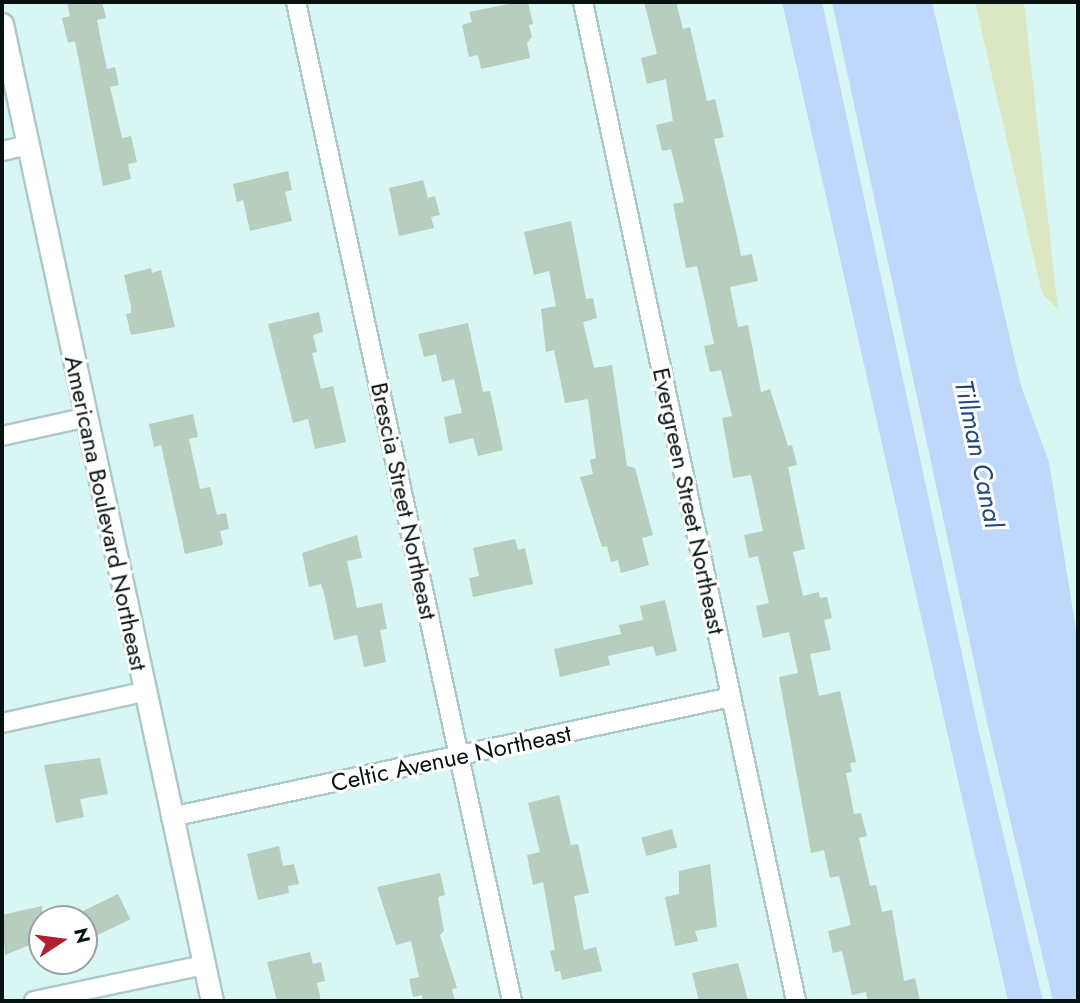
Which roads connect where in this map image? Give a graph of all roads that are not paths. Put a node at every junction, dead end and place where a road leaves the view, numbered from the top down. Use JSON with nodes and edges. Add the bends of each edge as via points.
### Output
{"nodes":[{"id":1,"x":296,"y":2,"type":"edge"},
{"id":2,"x":583,"y":2,"type":"edge"},
{"id":3,"x":2,"y":24,"type":"edge"},
{"id":4,"x":28,"y":145,"type":"junction"},
{"id":5,"x":2,"y":151,"type":"edge"},
{"id":6,"x":88,"y":417,"type":"junction"},
{"id":7,"x":2,"y":436,"type":"edge"},
{"id":8,"x":144,"y":692,"type":"junction"},
{"id":9,"x":731,"y":698,"type":"junction"},
{"id":10,"x":2,"y":723,"type":"edge"},
{"id":11,"x":459,"y":756,"type":"junction"},
{"id":12,"x":171,"y":817,"type":"junction"},
{"id":13,"x":204,"y":965,"type":"junction"},
{"id":14,"x":34,"y":1001,"type":"edge"},
{"id":15,"x":212,"y":1001,"type":"edge"},
{"id":16,"x":512,"y":1001,"type":"edge"},
{"id":17,"x":796,"y":1001,"type":"edge"}],
"edges":[{"from":1,"to":11,"type":"street","name":"Brescia Street Northeast"},
{"from":2,"to":9,"type":"street","name":"Evergreen Street Northeast"},
{"from":3,"to":4,"type":"street","name":"Americana Boulevard Northeast"},
{"from":4,"to":5,"type":"street"},
{"from":4,"to":6,"type":"street","name":"Americana Boulevard Northeast"},
{"from":6,"to":7,"type":"street"},
{"from":6,"to":8,"type":"street","name":"Americana Boulevard Northeast"},
{"from":8,"to":10,"type":"street"},
{"from":8,"to":12,"type":"street","name":"Americana Boulevard Northeast"},
{"from":9,"to":11,"type":"street","name":"Celtic Avenue Northeast"},
{"from":9,"to":17,"type":"street","name":"Evergreen Street Northeast"},
{"from":11,"to":12,"type":"street","name":"Celtic Avenue Northeast"},
{"from":11,"to":16,"type":"street","name":"Brescia Street Northeast"},
{"from":12,"to":13,"type":"street","name":"Americana Boulevard Northeast"},
{"from":13,"to":14,"type":"street"},
{"from":13,"to":15,"type":"street","name":"Americana Boulevard Northeast"}]}
